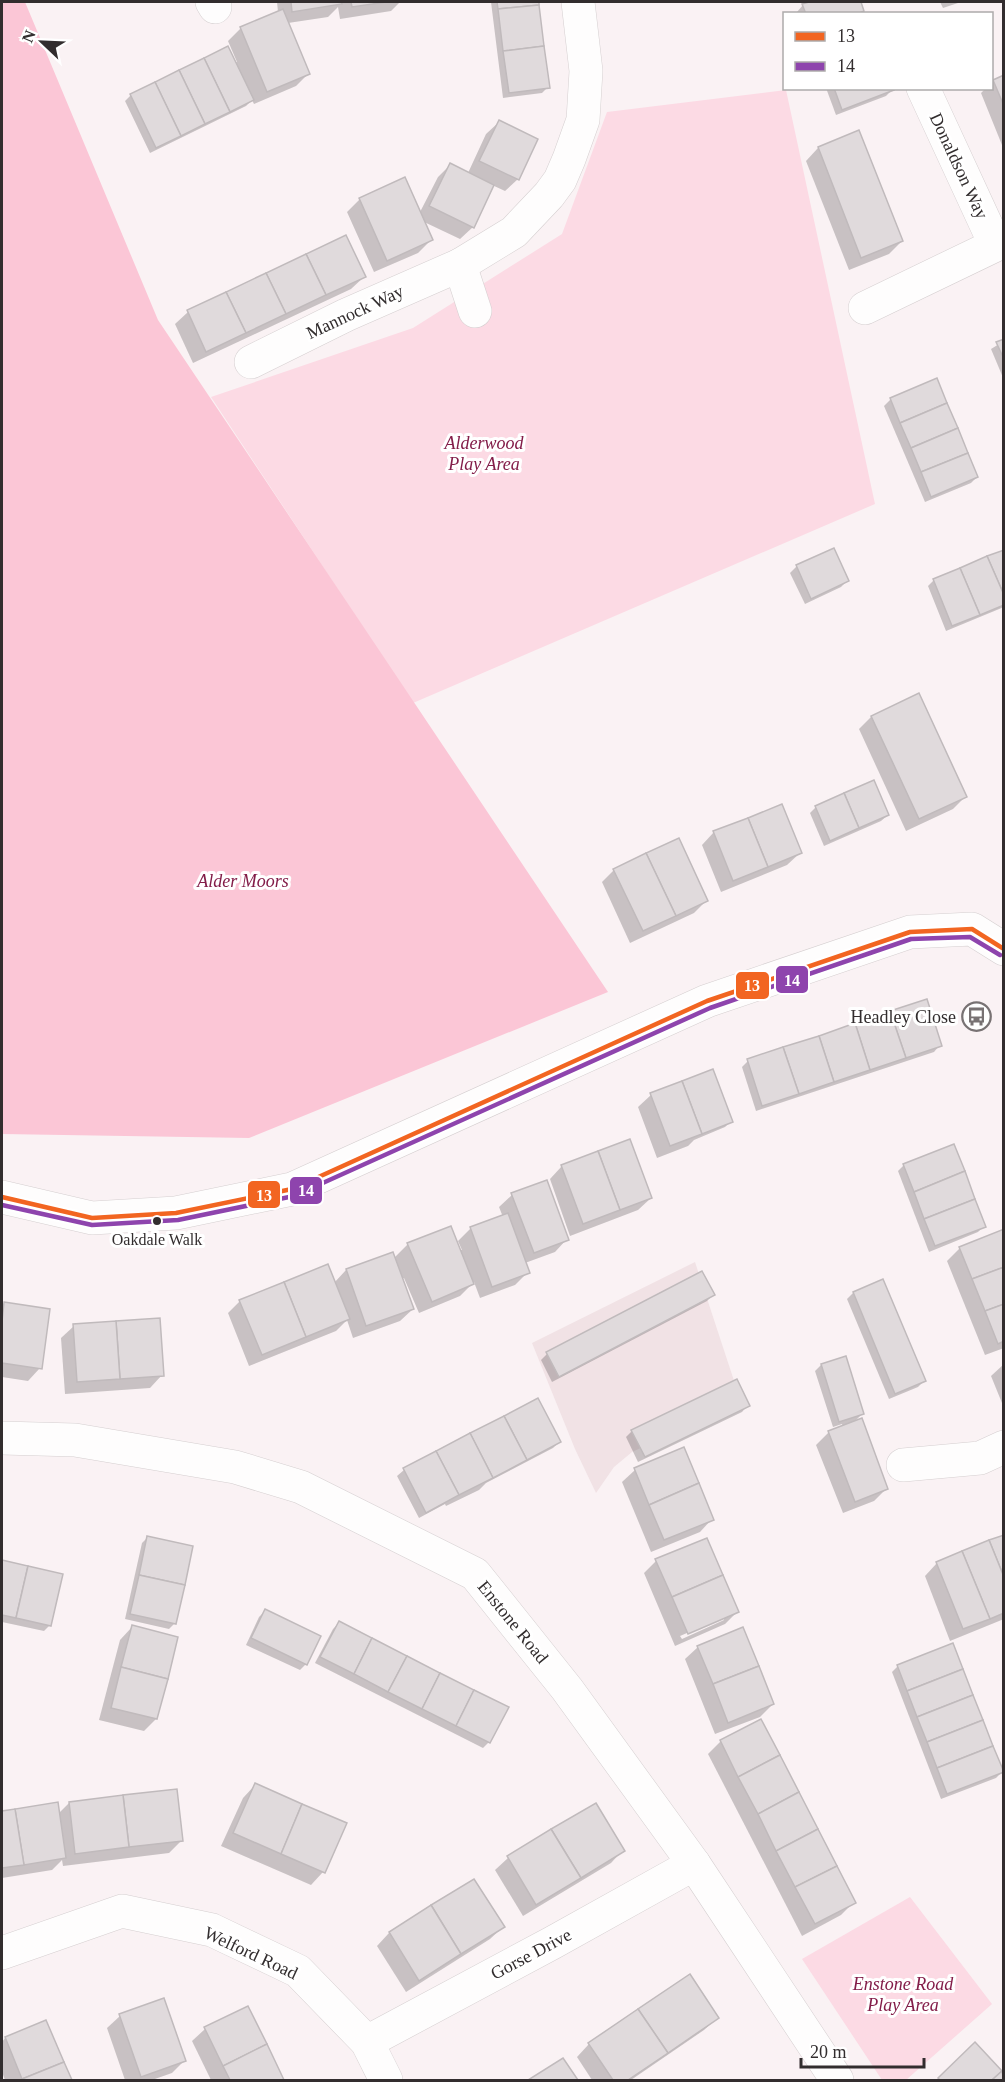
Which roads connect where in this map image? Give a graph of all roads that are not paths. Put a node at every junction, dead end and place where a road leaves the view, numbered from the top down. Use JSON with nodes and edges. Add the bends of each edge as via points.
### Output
{"nodes":[{"id":1,"x":578,"y":2,"type":"edge"},
{"id":2,"x":924,"y":90,"type":"edge"},
{"id":3,"x":999,"y":242,"type":"edge"},
{"id":4,"x":460,"y":265,"type":"junction"},
{"id":5,"x":864,"y":308,"type":"dead end"},
{"id":6,"x":475,"y":311,"type":"dead end"},
{"id":7,"x":251,"y":362,"type":"dead end"},
{"id":8,"x":1004,"y":949,"type":"edge"},
{"id":9,"x":2,"y":1197,"type":"edge"},
{"id":10,"x":2,"y":1437,"type":"edge"},
{"id":11,"x":1004,"y":1447,"type":"edge"},
{"id":12,"x":903,"y":1465,"type":"dead end"},
{"id":13,"x":694,"y":1864,"type":"junction"},
{"id":14,"x":2,"y":1953,"type":"edge"},
{"id":15,"x":367,"y":2042,"type":"junction"},
{"id":16,"x":386,"y":2080,"type":"edge"},
{"id":17,"x":837,"y":2080,"type":"edge"}],
"edges":[{"from":1,"to":4,"type":"street","name":"Mannock Way","via":[[586,71],[585,102],[578,138],[560,180],[514,232]]},
{"from":2,"to":3,"type":"street","name":"Donaldson Way"},
{"from":3,"to":5,"type":"street","name":"Donaldson Way"},
{"from":4,"to":6,"type":"street"},
{"from":4,"to":7,"type":"street","name":"Mannock Way"},
{"from":8,"to":9,"type":"street","via":[[972,929],[910,932],[707,1001],[292,1189],[176,1214],[92,1218]]},
{"from":10,"to":13,"type":"street","name":"Enstone Road","via":[[75,1440],[235,1467],[301,1487],[475,1575],[567,1689]]},
{"from":11,"to":12,"type":"street","via":[[980,1458]]},
{"from":13,"to":15,"type":"street","name":"Gorse Drive"},
{"from":13,"to":17,"type":"street","name":"Enstone Road"},
{"from":14,"to":15,"type":"street","name":"Welford Road","via":[[122,1911],[212,1930],[298,1971]]},
{"from":15,"to":16,"type":"street","name":"Welford Road"}]}
